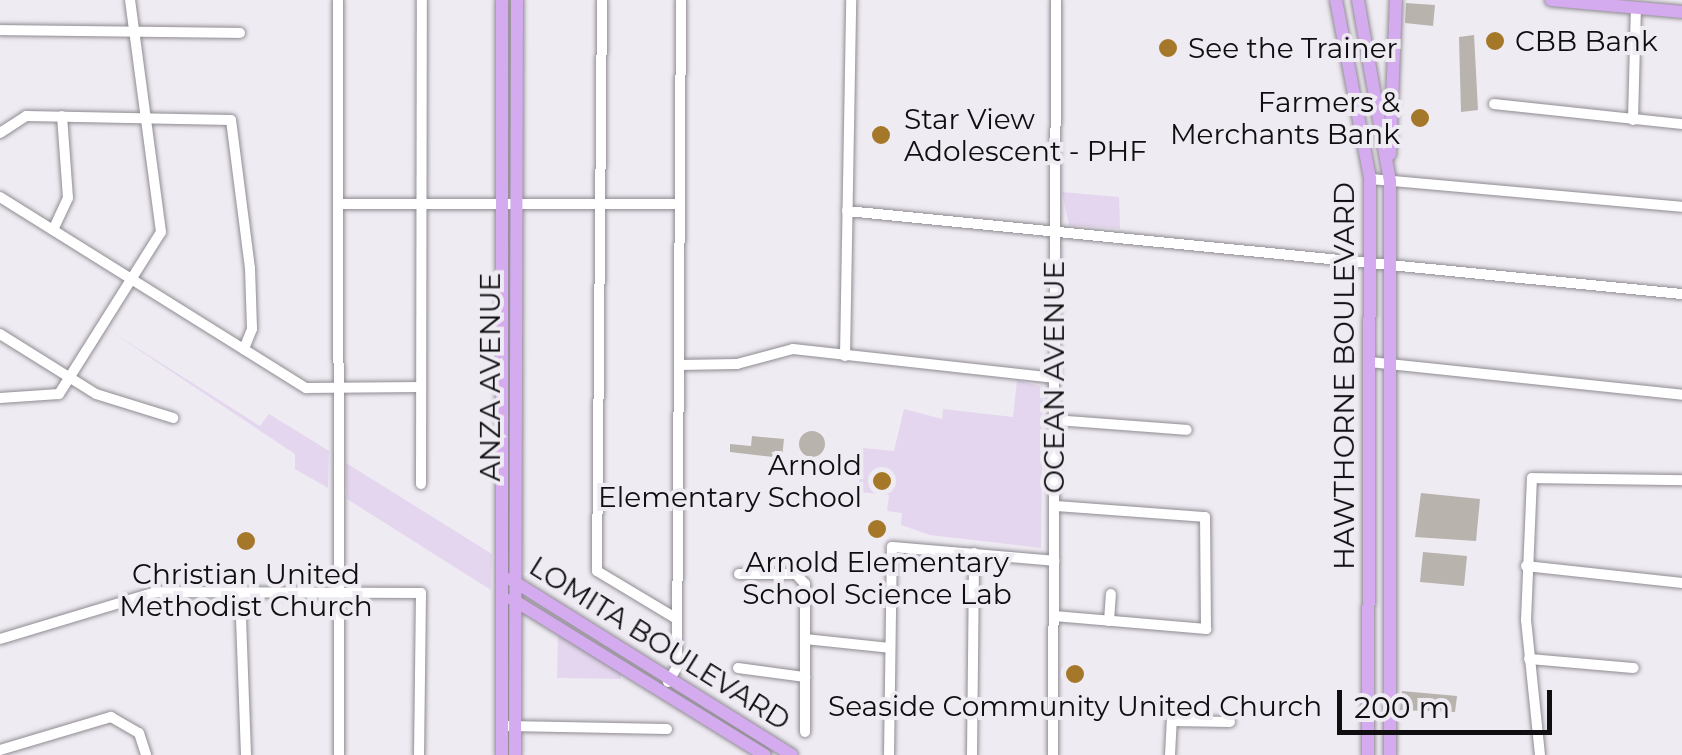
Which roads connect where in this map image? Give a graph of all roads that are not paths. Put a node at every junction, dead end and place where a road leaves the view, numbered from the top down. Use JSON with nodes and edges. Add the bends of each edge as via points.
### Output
{"nodes":[{"id":1,"x":130,"y":0,"type":"edge"},
{"id":2,"x":338,"y":0,"type":"edge"},
{"id":3,"x":422,"y":0,"type":"edge"},
{"id":4,"x":502,"y":0,"type":"edge"},
{"id":5,"x":517,"y":0,"type":"edge"},
{"id":6,"x":602,"y":0,"type":"edge"},
{"id":7,"x":681,"y":0,"type":"edge"},
{"id":8,"x":851,"y":0,"type":"edge"},
{"id":9,"x":1056,"y":0,"type":"edge"},
{"id":10,"x":1336,"y":0,"type":"edge"},
{"id":11,"x":1358,"y":0,"type":"edge"},
{"id":12,"x":1396,"y":0,"type":"edge"},
{"id":13,"x":1551,"y":0,"type":"edge"},
{"id":14,"x":1636,"y":8,"type":"junction"},
{"id":15,"x":1682,"y":12,"type":"edge"},
{"id":16,"x":0,"y":30,"type":"edge"},
{"id":17,"x":134,"y":32,"type":"junction"},
{"id":18,"x":240,"y":33,"type":"dead end"},
{"id":19,"x":1494,"y":104,"type":"dead end"},
{"id":20,"x":62,"y":116,"type":"junction"},
{"id":21,"x":146,"y":118,"type":"junction"},
{"id":22,"x":1633,"y":120,"type":"junction"},
{"id":23,"x":1682,"y":124,"type":"edge"},
{"id":24,"x":0,"y":134,"type":"edge"},
{"id":25,"x":1388,"y":162,"type":"junction"},
{"id":26,"x":1370,"y":179,"type":"junction"},
{"id":27,"x":1390,"y":181,"type":"junction"},
{"id":28,"x":0,"y":197,"type":"edge"},
{"id":29,"x":338,"y":204,"type":"junction"},
{"id":30,"x":423,"y":204,"type":"junction"},
{"id":31,"x":510,"y":204,"type":"junction"},
{"id":32,"x":601,"y":204,"type":"junction"},
{"id":33,"x":679,"y":204,"type":"junction"},
{"id":34,"x":1682,"y":207,"type":"edge"},
{"id":35,"x":847,"y":211,"type":"junction"},
{"id":36,"x":52,"y":230,"type":"junction"},
{"id":37,"x":1053,"y":231,"type":"junction"},
{"id":38,"x":1371,"y":267,"type":"junction"},
{"id":39,"x":1391,"y":269,"type":"junction"},
{"id":40,"x":133,"y":280,"type":"junction"},
{"id":41,"x":1682,"y":294,"type":"edge"},
{"id":42,"x":0,"y":334,"type":"edge"},
{"id":43,"x":244,"y":349,"type":"junction"},
{"id":44,"x":845,"y":356,"type":"junction"},
{"id":45,"x":1370,"y":362,"type":"junction"},
{"id":46,"x":679,"y":364,"type":"junction"},
{"id":47,"x":1390,"y":364,"type":"junction"},
{"id":48,"x":70,"y":378,"type":"junction"},
{"id":49,"x":1055,"y":378,"type":"junction"},
{"id":50,"x":338,"y":387,"type":"junction"},
{"id":51,"x":421,"y":387,"type":"junction"},
{"id":52,"x":1682,"y":395,"type":"edge"},
{"id":53,"x":0,"y":398,"type":"edge"},
{"id":54,"x":173,"y":418,"type":"dead end"},
{"id":55,"x":1054,"y":420,"type":"junction"},
{"id":56,"x":1187,"y":430,"type":"dead end"},
{"id":57,"x":1682,"y":480,"type":"edge"},
{"id":58,"x":421,"y":484,"type":"dead end"},
{"id":59,"x":1054,"y":506,"type":"junction"},
{"id":60,"x":974,"y":553,"type":"junction"},
{"id":61,"x":1054,"y":560,"type":"junction"},
{"id":62,"x":1526,"y":566,"type":"junction"},
{"id":63,"x":740,"y":574,"type":"dead end"},
{"id":64,"x":508,"y":577,"type":"junction"},
{"id":65,"x":1682,"y":583,"type":"edge"},
{"id":66,"x":240,"y":591,"type":"junction"},
{"id":67,"x":339,"y":592,"type":"junction"},
{"id":68,"x":1111,"y":594,"type":"dead end"},
{"id":69,"x":508,"y":596,"type":"junction"},
{"id":70,"x":1054,"y":616,"type":"junction"},
{"id":71,"x":677,"y":619,"type":"junction"},
{"id":72,"x":1109,"y":621,"type":"junction"},
{"id":73,"x":0,"y":639,"type":"edge"},
{"id":74,"x":805,"y":640,"type":"junction"},
{"id":75,"x":890,"y":648,"type":"junction"},
{"id":76,"x":1530,"y":659,"type":"junction"},
{"id":77,"x":738,"y":668,"type":"dead end"},
{"id":78,"x":1634,"y":668,"type":"dead end"},
{"id":79,"x":805,"y":678,"type":"junction"},
{"id":80,"x":667,"y":685,"type":"junction"},
{"id":81,"x":1230,"y":722,"type":"dead end"},
{"id":82,"x":508,"y":726,"type":"junction"},
{"id":83,"x":667,"y":728,"type":"dead end"},
{"id":84,"x":806,"y":732,"type":"dead end"},
{"id":85,"x":0,"y":750,"type":"edge"},
{"id":86,"x":146,"y":755,"type":"edge"},
{"id":87,"x":246,"y":755,"type":"edge"},
{"id":88,"x":339,"y":755,"type":"edge"},
{"id":89,"x":420,"y":755,"type":"edge"},
{"id":90,"x":502,"y":755,"type":"edge"},
{"id":91,"x":515,"y":755,"type":"edge"},
{"id":92,"x":764,"y":755,"type":"edge"},
{"id":93,"x":791,"y":755,"type":"edge"},
{"id":94,"x":890,"y":755,"type":"edge"},
{"id":95,"x":972,"y":755,"type":"edge"},
{"id":96,"x":1054,"y":755,"type":"edge"},
{"id":97,"x":1170,"y":755,"type":"edge"},
{"id":98,"x":1368,"y":755,"type":"edge"},
{"id":99,"x":1390,"y":755,"type":"edge"},
{"id":100,"x":1540,"y":755,"type":"edge"}],
"edges":[{"from":1,"to":17,"type":"street"},
{"from":2,"to":29,"type":"street"},
{"from":3,"to":30,"type":"street"},
{"from":4,"to":31,"type":"main road","name":"ANZA AVENUE"},
{"from":5,"to":31,"type":"main road","name":"ANZA AVENUE"},
{"from":6,"to":32,"type":"street"},
{"from":7,"to":33,"type":"street"},
{"from":8,"to":35,"type":"street"},
{"from":9,"to":37,"type":"street","name":"OCEAN AVENUE"},
{"from":10,"to":26,"type":"main road","name":"HAWTHORNE BOULEVARD"},
{"from":11,"to":25,"type":"main road","name":"HAWTHORNE BOULEVARD"},
{"from":12,"to":25,"type":"main road"},
{"from":13,"to":14,"type":"main road"},
{"from":14,"to":15,"type":"main road"},
{"from":14,"to":22,"type":"street"},
{"from":16,"to":17,"type":"street"},
{"from":17,"to":18,"type":"street"},
{"from":17,"to":21,"type":"street"},
{"from":19,"to":22,"type":"street"},
{"from":20,"to":21,"type":"street"},
{"from":20,"to":24,"type":"street","via":[[26,116]]},
{"from":20,"to":36,"type":"street","via":[[68,198]]},
{"from":21,"to":40,"type":"street","via":[[161,232]]},
{"from":21,"to":43,"type":"street","via":[[231,120],[250,268],[252,330]]},
{"from":22,"to":23,"type":"street"},
{"from":25,"to":27,"type":"main road","name":"HAWTHORNE BOULEVARD"},
{"from":26,"to":27,"type":"street"},
{"from":26,"to":38,"type":"main road","name":"HAWTHORNE BOULEVARD"},
{"from":27,"to":34,"type":"street"},
{"from":27,"to":39,"type":"main road","name":"HAWTHORNE BOULEVARD"},
{"from":28,"to":36,"type":"street"},
{"from":29,"to":30,"type":"street"},
{"from":29,"to":50,"type":"street"},
{"from":30,"to":31,"type":"street"},
{"from":30,"to":51,"type":"street"},
{"from":31,"to":32,"type":"street"},
{"from":31,"to":64,"type":"main road","name":"ANZA AVENUE"},
{"from":32,"to":33,"type":"street"},
{"from":32,"to":71,"type":"street","via":[[598,572]]},
{"from":33,"to":46,"type":"street"},
{"from":35,"to":37,"type":"street"},
{"from":35,"to":44,"type":"street"},
{"from":36,"to":40,"type":"street"},
{"from":37,"to":38,"type":"street"},
{"from":37,"to":49,"type":"street","name":"OCEAN AVENUE"},
{"from":38,"to":39,"type":"street"},
{"from":38,"to":45,"type":"main road","name":"HAWTHORNE BOULEVARD"},
{"from":39,"to":41,"type":"street"},
{"from":39,"to":47,"type":"main road","name":"HAWTHORNE BOULEVARD"},
{"from":40,"to":43,"type":"street"},
{"from":40,"to":48,"type":"street"},
{"from":42,"to":48,"type":"street"},
{"from":43,"to":50,"type":"street","via":[[306,388]]},
{"from":44,"to":46,"type":"street","via":[[793,350],[738,364]]},
{"from":44,"to":49,"type":"street"},
{"from":45,"to":47,"type":"street"},
{"from":45,"to":98,"type":"main road","name":"HAWTHORNE BOULEVARD"},
{"from":46,"to":71,"type":"street"},
{"from":47,"to":52,"type":"street"},
{"from":47,"to":99,"type":"main road","name":"HAWTHORNE BOULEVARD"},
{"from":48,"to":53,"type":"street","via":[[52,398]]},
{"from":48,"to":54,"type":"street"},
{"from":49,"to":55,"type":"street","name":"OCEAN AVENUE"},
{"from":50,"to":51,"type":"street"},
{"from":50,"to":67,"type":"street"},
{"from":51,"to":58,"type":"street"},
{"from":55,"to":56,"type":"street"},
{"from":55,"to":59,"type":"street","name":"OCEAN AVENUE"},
{"from":57,"to":62,"type":"street","via":[[1532,478]]},
{"from":59,"to":61,"type":"street","name":"OCEAN AVENUE"},
{"from":59,"to":72,"type":"street","via":[[1205,518],[1206,629]]},
{"from":60,"to":61,"type":"street"},
{"from":60,"to":75,"type":"street","via":[[892,547]]},
{"from":60,"to":95,"type":"street"},
{"from":61,"to":70,"type":"street","name":"OCEAN AVENUE"},
{"from":62,"to":65,"type":"street"},
{"from":62,"to":76,"type":"street"},
{"from":63,"to":74,"type":"street","via":[[796,574],[805,584]]},
{"from":64,"to":69,"type":"main road","name":"ANZA AVENUE"},
{"from":64,"to":80,"type":"main road","name":"LOMITA BOULEVARD"},
{"from":66,"to":67,"type":"street"},
{"from":66,"to":73,"type":"street","via":[[143,594]]},
{"from":66,"to":87,"type":"street"},
{"from":67,"to":88,"type":"street"},
{"from":67,"to":89,"type":"street","via":[[421,593]]},
{"from":68,"to":72,"type":"street"},
{"from":69,"to":80,"type":"main road","name":"LOMITA BOULEVARD"},
{"from":69,"to":82,"type":"main road","name":"ANZA AVENUE"},
{"from":70,"to":72,"type":"street"},
{"from":70,"to":96,"type":"street","name":"OCEAN AVENUE"},
{"from":71,"to":80,"type":"street"},
{"from":74,"to":75,"type":"street"},
{"from":74,"to":79,"type":"street"},
{"from":75,"to":94,"type":"street"},
{"from":76,"to":78,"type":"street"},
{"from":76,"to":100,"type":"street"},
{"from":77,"to":79,"type":"street"},
{"from":79,"to":84,"type":"street"},
{"from":80,"to":92,"type":"main road","name":"LOMITA BOULEVARD"},
{"from":80,"to":93,"type":"main road","name":"LOMITA BOULEVARD"},
{"from":81,"to":97,"type":"street","via":[[1172,720]]},
{"from":82,"to":83,"type":"street"},
{"from":82,"to":90,"type":"main road","name":"ANZA AVENUE"},
{"from":82,"to":91,"type":"main road","name":"ANZA AVENUE"},
{"from":85,"to":86,"type":"street","via":[[111,717],[139,733]]}]}
